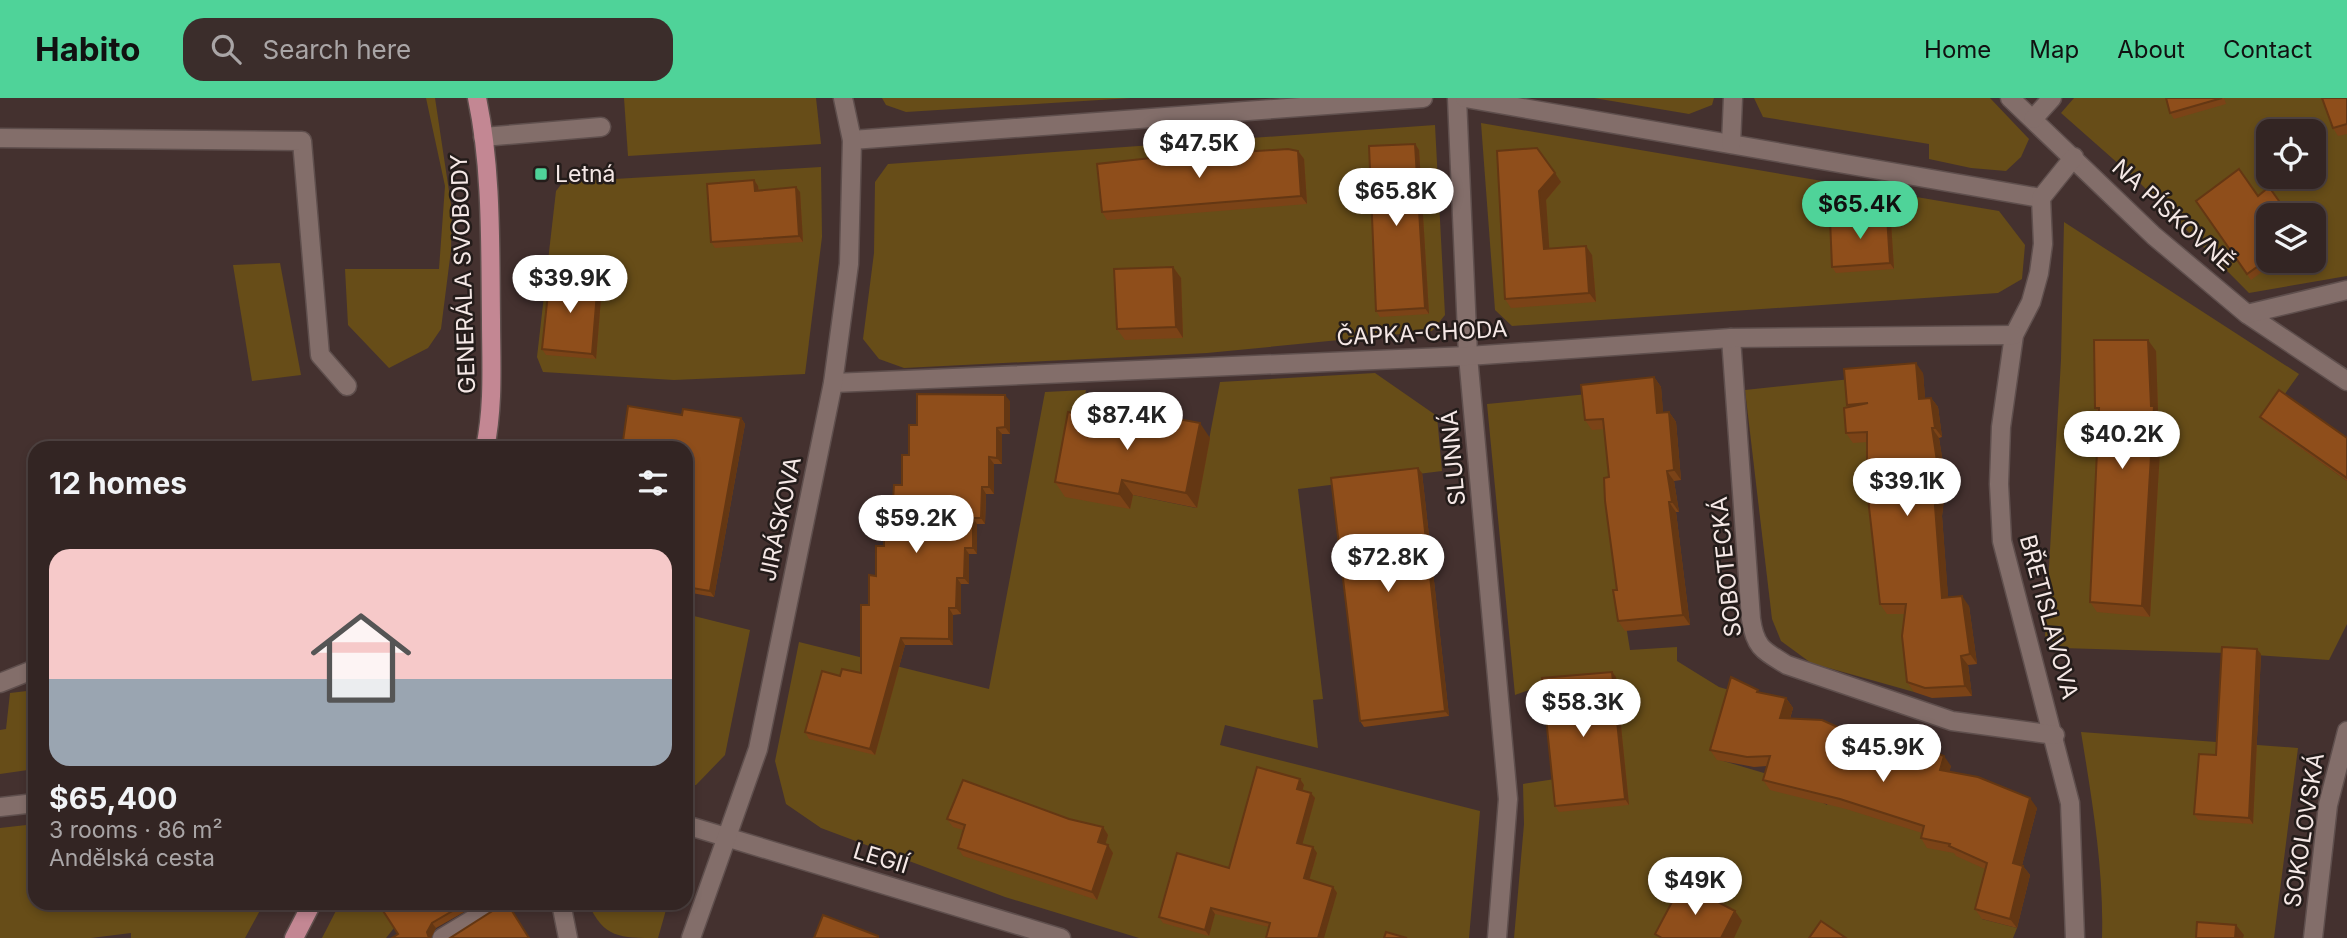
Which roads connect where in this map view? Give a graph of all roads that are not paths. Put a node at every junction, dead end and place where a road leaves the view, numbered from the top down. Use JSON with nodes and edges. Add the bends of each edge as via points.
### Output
{"nodes":[{"id":1,"x":477,"y":98,"type":"edge"},
{"id":2,"x":843,"y":98,"type":"edge"},
{"id":3,"x":1423,"y":98,"type":"edge"},
{"id":4,"x":1457,"y":98,"type":"edge"},
{"id":5,"x":1465,"y":98,"type":"edge"},
{"id":6,"x":1733,"y":98,"type":"edge"},
{"id":7,"x":2010,"y":98,"type":"edge"},
{"id":8,"x":2052,"y":98,"type":"edge"},
{"id":9,"x":1195,"y":107,"type":"edge"},
{"id":10,"x":2033,"y":119,"type":"junction"},
{"id":11,"x":601,"y":127,"type":"dead end"},
{"id":12,"x":484,"y":137,"type":"junction"},
{"id":13,"x":0,"y":138,"type":"edge"},
{"id":14,"x":852,"y":140,"type":"junction"},
{"id":15,"x":1731,"y":144,"type":"junction"},
{"id":16,"x":2074,"y":157,"type":"junction"},
{"id":17,"x":2041,"y":198,"type":"junction"},
{"id":18,"x":2347,"y":290,"type":"edge"},
{"id":19,"x":2246,"y":314,"type":"junction"},
{"id":20,"x":2014,"y":335,"type":"junction"},
{"id":21,"x":1731,"y":338,"type":"junction"},
{"id":22,"x":1468,"y":356,"type":"junction"},
{"id":23,"x":2347,"y":381,"type":"edge"},
{"id":24,"x":833,"y":383,"type":"junction"},
{"id":25,"x":347,"y":386,"type":"dead end"},
{"id":26,"x":486,"y":441,"type":"edge"},
{"id":27,"x":28,"y":672,"type":"edge"},
{"id":28,"x":0,"y":683,"type":"edge"},
{"id":29,"x":2347,"y":731,"type":"edge"},
{"id":30,"x":2055,"y":735,"type":"junction"},
{"id":31,"x":28,"y":804,"type":"edge"},
{"id":32,"x":0,"y":807,"type":"edge"},
{"id":33,"x":693,"y":827,"type":"edge"},
{"id":34,"x":728,"y":838,"type":"junction"},
{"id":35,"x":308,"y":910,"type":"edge"},
{"id":36,"x":488,"y":910,"type":"edge"},
{"id":37,"x":562,"y":910,"type":"edge"},
{"id":38,"x":294,"y":938,"type":"edge"},
{"id":39,"x":442,"y":938,"type":"edge"},
{"id":40,"x":568,"y":938,"type":"edge"},
{"id":41,"x":691,"y":938,"type":"edge"},
{"id":42,"x":1061,"y":938,"type":"edge"},
{"id":43,"x":1497,"y":938,"type":"edge"},
{"id":44,"x":2075,"y":938,"type":"edge"},
{"id":45,"x":2312,"y":938,"type":"edge"}],
"edges":[{"from":1,"to":12,"type":"main road","name":"GENERÁLA SVOBODY"},
{"from":2,"to":14,"type":"street","name":"JIRÁSKOVA"},
{"from":3,"to":9,"type":"street"},
{"from":4,"to":22,"type":"street","name":"SLUNNÁ"},
{"from":5,"to":15,"type":"street"},
{"from":6,"to":15,"type":"street"},
{"from":7,"to":10,"type":"street","name":"NA PÍSKOVNĚ"},
{"from":8,"to":10,"type":"street"},
{"from":9,"to":14,"type":"street"},
{"from":10,"to":16,"type":"street","name":"NA PÍSKOVNĚ"},
{"from":11,"to":12,"type":"street"},
{"from":12,"to":26,"type":"main road","name":"GENERÁLA SVOBODY","via":[[491,302],[491,419]]},
{"from":13,"to":25,"type":"street","via":[[302,141],[320,355]]},
{"from":14,"to":24,"type":"street","name":"JIRÁSKOVA","via":[[849,264]]},
{"from":15,"to":17,"type":"street"},
{"from":16,"to":17,"type":"street"},
{"from":16,"to":19,"type":"street","name":"NA PÍSKOVNĚ","via":[[2154,236]]},
{"from":17,"to":20,"type":"street","name":"BŘETISLAVOVA","via":[[2039,274]]},
{"from":18,"to":19,"type":"street"},
{"from":19,"to":23,"type":"street","name":"NA PÍSKOVNĚ"},
{"from":20,"to":21,"type":"street","name":"ČAPKA-CHODA"},
{"from":20,"to":30,"type":"street","name":"BŘETISLAVOVA","via":[[2001,427],[2002,541]]},
{"from":21,"to":22,"type":"street","name":"ČAPKA-CHODA"},
{"from":21,"to":30,"type":"street","name":"SOBOTECKÁ","via":[[1751,620],[1754,638],[1763,650],[1787,665],[1952,721]]},
{"from":22,"to":24,"type":"street","name":"ČAPKA-CHODA"},
{"from":22,"to":43,"type":"street","name":"SLUNNÁ","via":[[1508,799]]},
{"from":24,"to":34,"type":"street","name":"JIRÁSKOVA","via":[[758,749]]},
{"from":27,"to":28,"type":"street"},
{"from":29,"to":45,"type":"street","name":"SOKOLOVSKÁ","via":[[2328,805]]},
{"from":30,"to":44,"type":"street","name":"BŘETISLAVOVA","via":[[2070,803]]},
{"from":31,"to":32,"type":"street"},
{"from":33,"to":34,"type":"street","name":"LEGIÍ"},
{"from":34,"to":41,"type":"street","name":"JIRÁSKOVA"},
{"from":34,"to":42,"type":"street","name":"LEGIÍ"},
{"from":35,"to":38,"type":"main road"},
{"from":36,"to":39,"type":"street"},
{"from":37,"to":40,"type":"street"}]}
